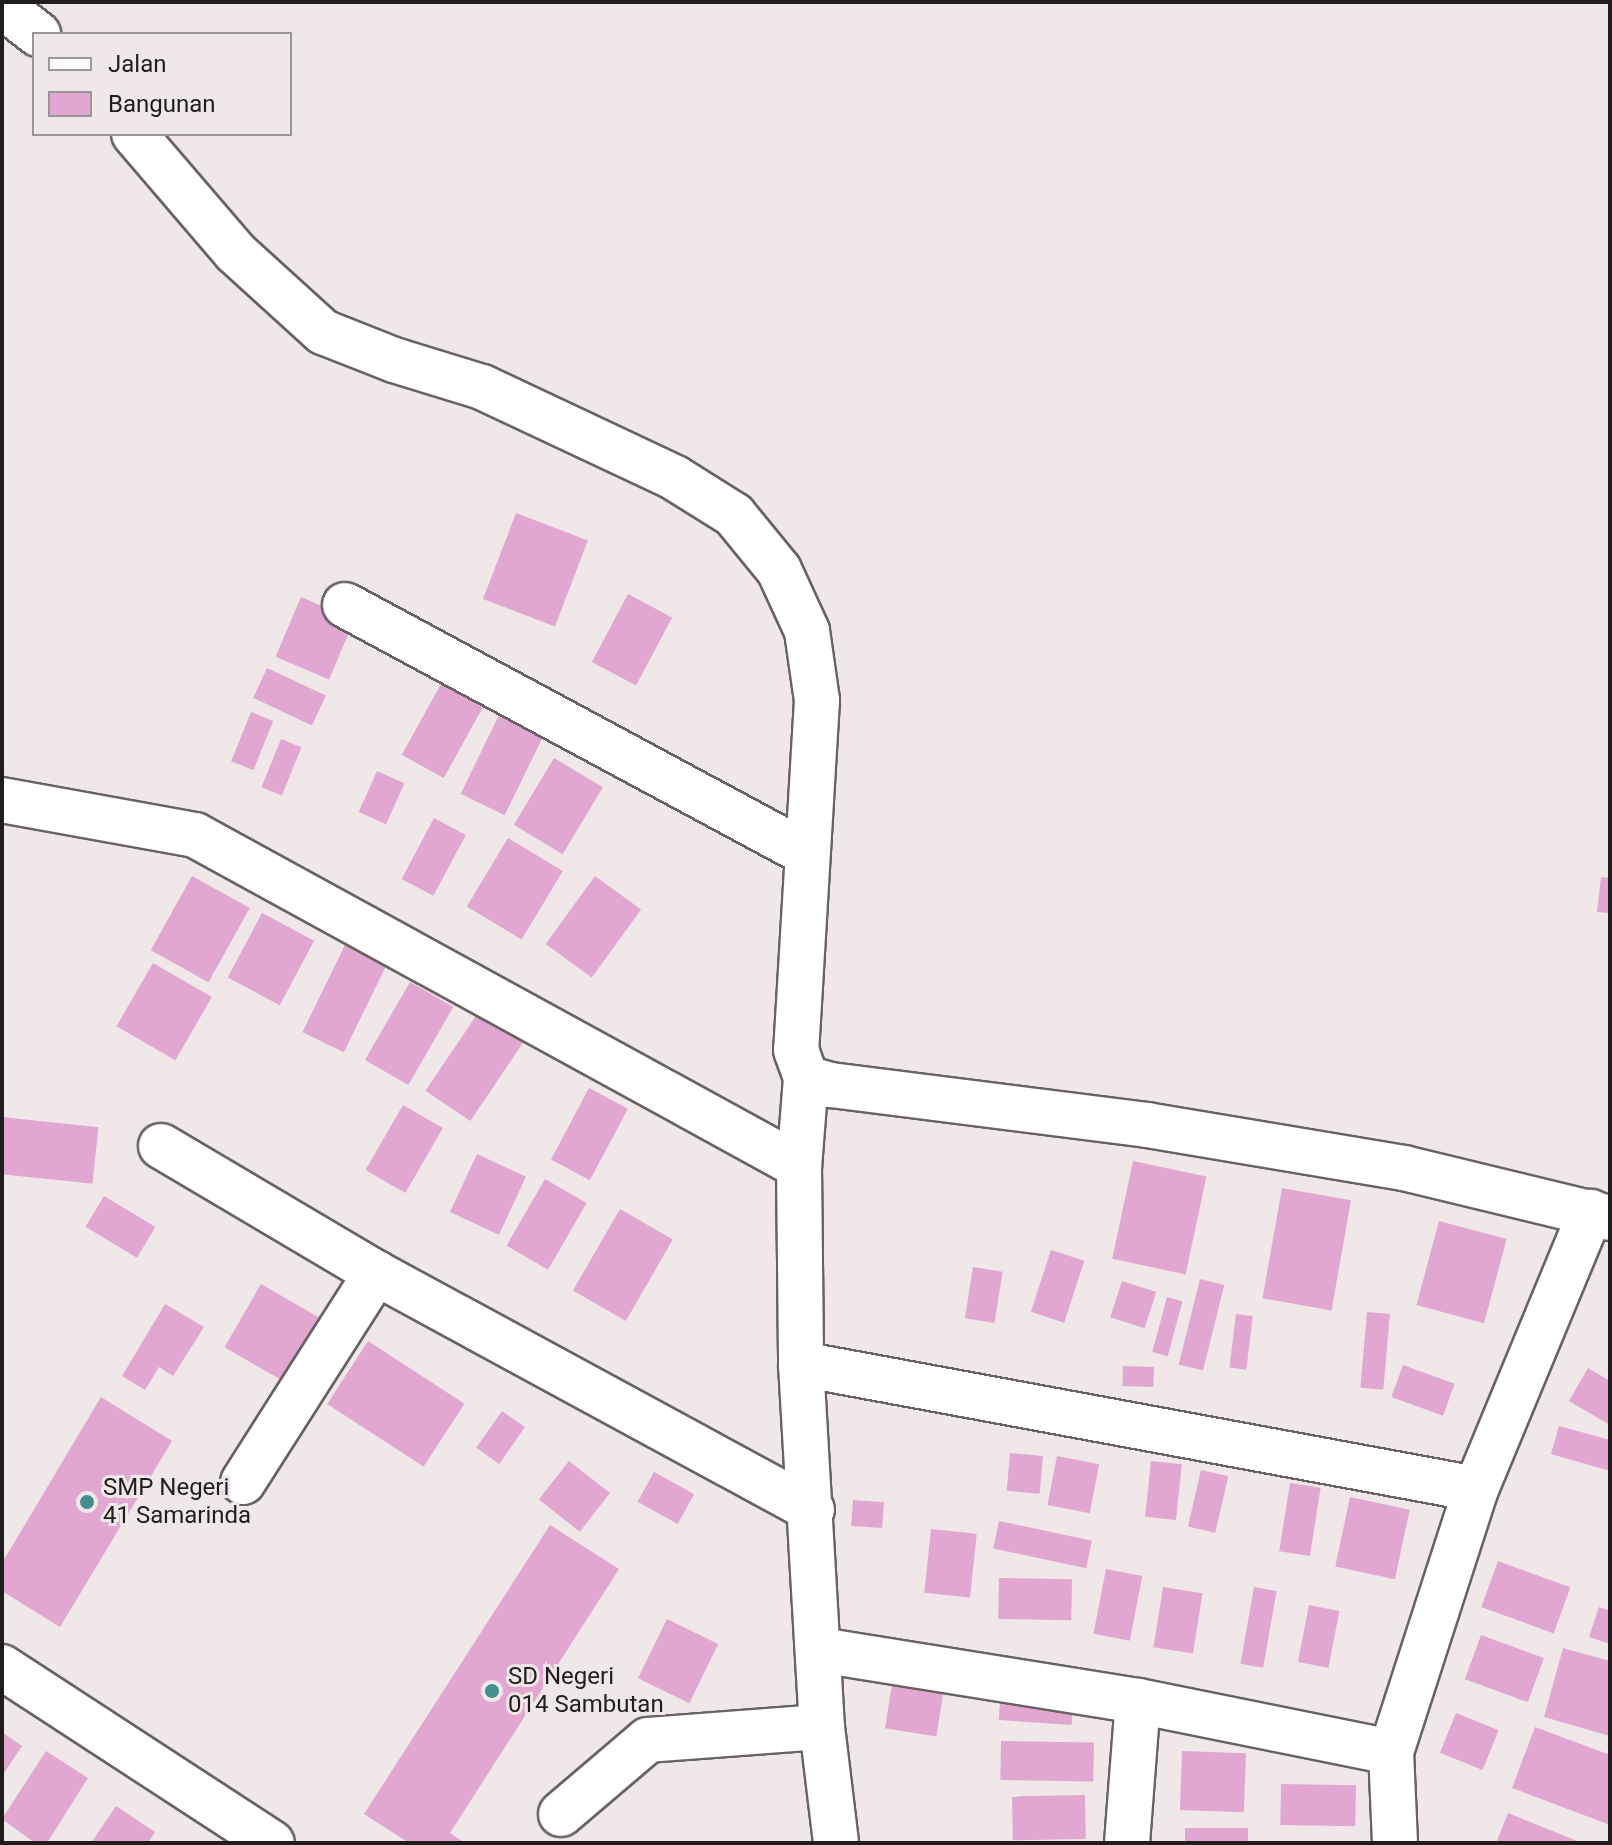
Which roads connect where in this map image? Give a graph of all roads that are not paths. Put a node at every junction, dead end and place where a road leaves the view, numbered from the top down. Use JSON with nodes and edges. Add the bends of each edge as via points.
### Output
{"nodes":[{"id":1,"x":2,"y":6,"type":"edge"},
{"id":2,"x":35,"y":32,"type":"edge"},
{"id":3,"x":136,"y":136,"type":"edge"},
{"id":4,"x":345,"y":605,"type":"dead end"},
{"id":5,"x":2,"y":800,"type":"edge"},
{"id":6,"x":806,"y":853,"type":"junction"},
{"id":7,"x":806,"y":1078,"type":"junction"},
{"id":8,"x":161,"y":1146,"type":"dead end"},
{"id":9,"x":799,"y":1166,"type":"junction"},
{"id":10,"x":1601,"y":1215,"type":"edge"},
{"id":11,"x":376,"y":1273,"type":"junction"},
{"id":12,"x":801,"y":1364,"type":"junction"},
{"id":13,"x":243,"y":1482,"type":"dead end"},
{"id":14,"x":1476,"y":1489,"type":"junction"},
{"id":15,"x":812,"y":1510,"type":"junction"},
{"id":16,"x":820,"y":1650,"type":"junction"},
{"id":17,"x":2,"y":1667,"type":"edge"},
{"id":18,"x":1138,"y":1701,"type":"junction"},
{"id":19,"x":822,"y":1727,"type":"junction"},
{"id":20,"x":1391,"y":1752,"type":"junction"},
{"id":21,"x":561,"y":1814,"type":"dead end"},
{"id":22,"x":272,"y":1843,"type":"edge"},
{"id":23,"x":836,"y":1843,"type":"edge"},
{"id":24,"x":1127,"y":1843,"type":"edge"},
{"id":25,"x":1395,"y":1843,"type":"edge"}],
"edges":[{"from":1,"to":2,"type":"street"},
{"from":3,"to":6,"type":"street","via":[[235,252],[323,332],[482,387],[675,478],[734,515],[779,570],[807,631],[817,700]]},
{"from":4,"to":6,"type":"street"},
{"from":5,"to":9,"type":"street","via":[[195,835]]},
{"from":6,"to":7,"type":"street","via":[[796,1050]]},
{"from":7,"to":9,"type":"street"},
{"from":7,"to":10,"type":"street","via":[[1147,1125],[1404,1168]]},
{"from":8,"to":11,"type":"street"},
{"from":9,"to":12,"type":"street"},
{"from":10,"to":14,"type":"street"},
{"from":11,"to":13,"type":"street"},
{"from":11,"to":15,"type":"street"},
{"from":12,"to":14,"type":"street"},
{"from":12,"to":15,"type":"street"},
{"from":14,"to":20,"type":"street"},
{"from":15,"to":16,"type":"street"},
{"from":16,"to":18,"type":"street"},
{"from":16,"to":19,"type":"street"},
{"from":17,"to":22,"type":"street"},
{"from":18,"to":20,"type":"street"},
{"from":18,"to":24,"type":"street"},
{"from":19,"to":21,"type":"street","via":[[648,1740]]},
{"from":19,"to":23,"type":"street"},
{"from":20,"to":25,"type":"street"}]}
